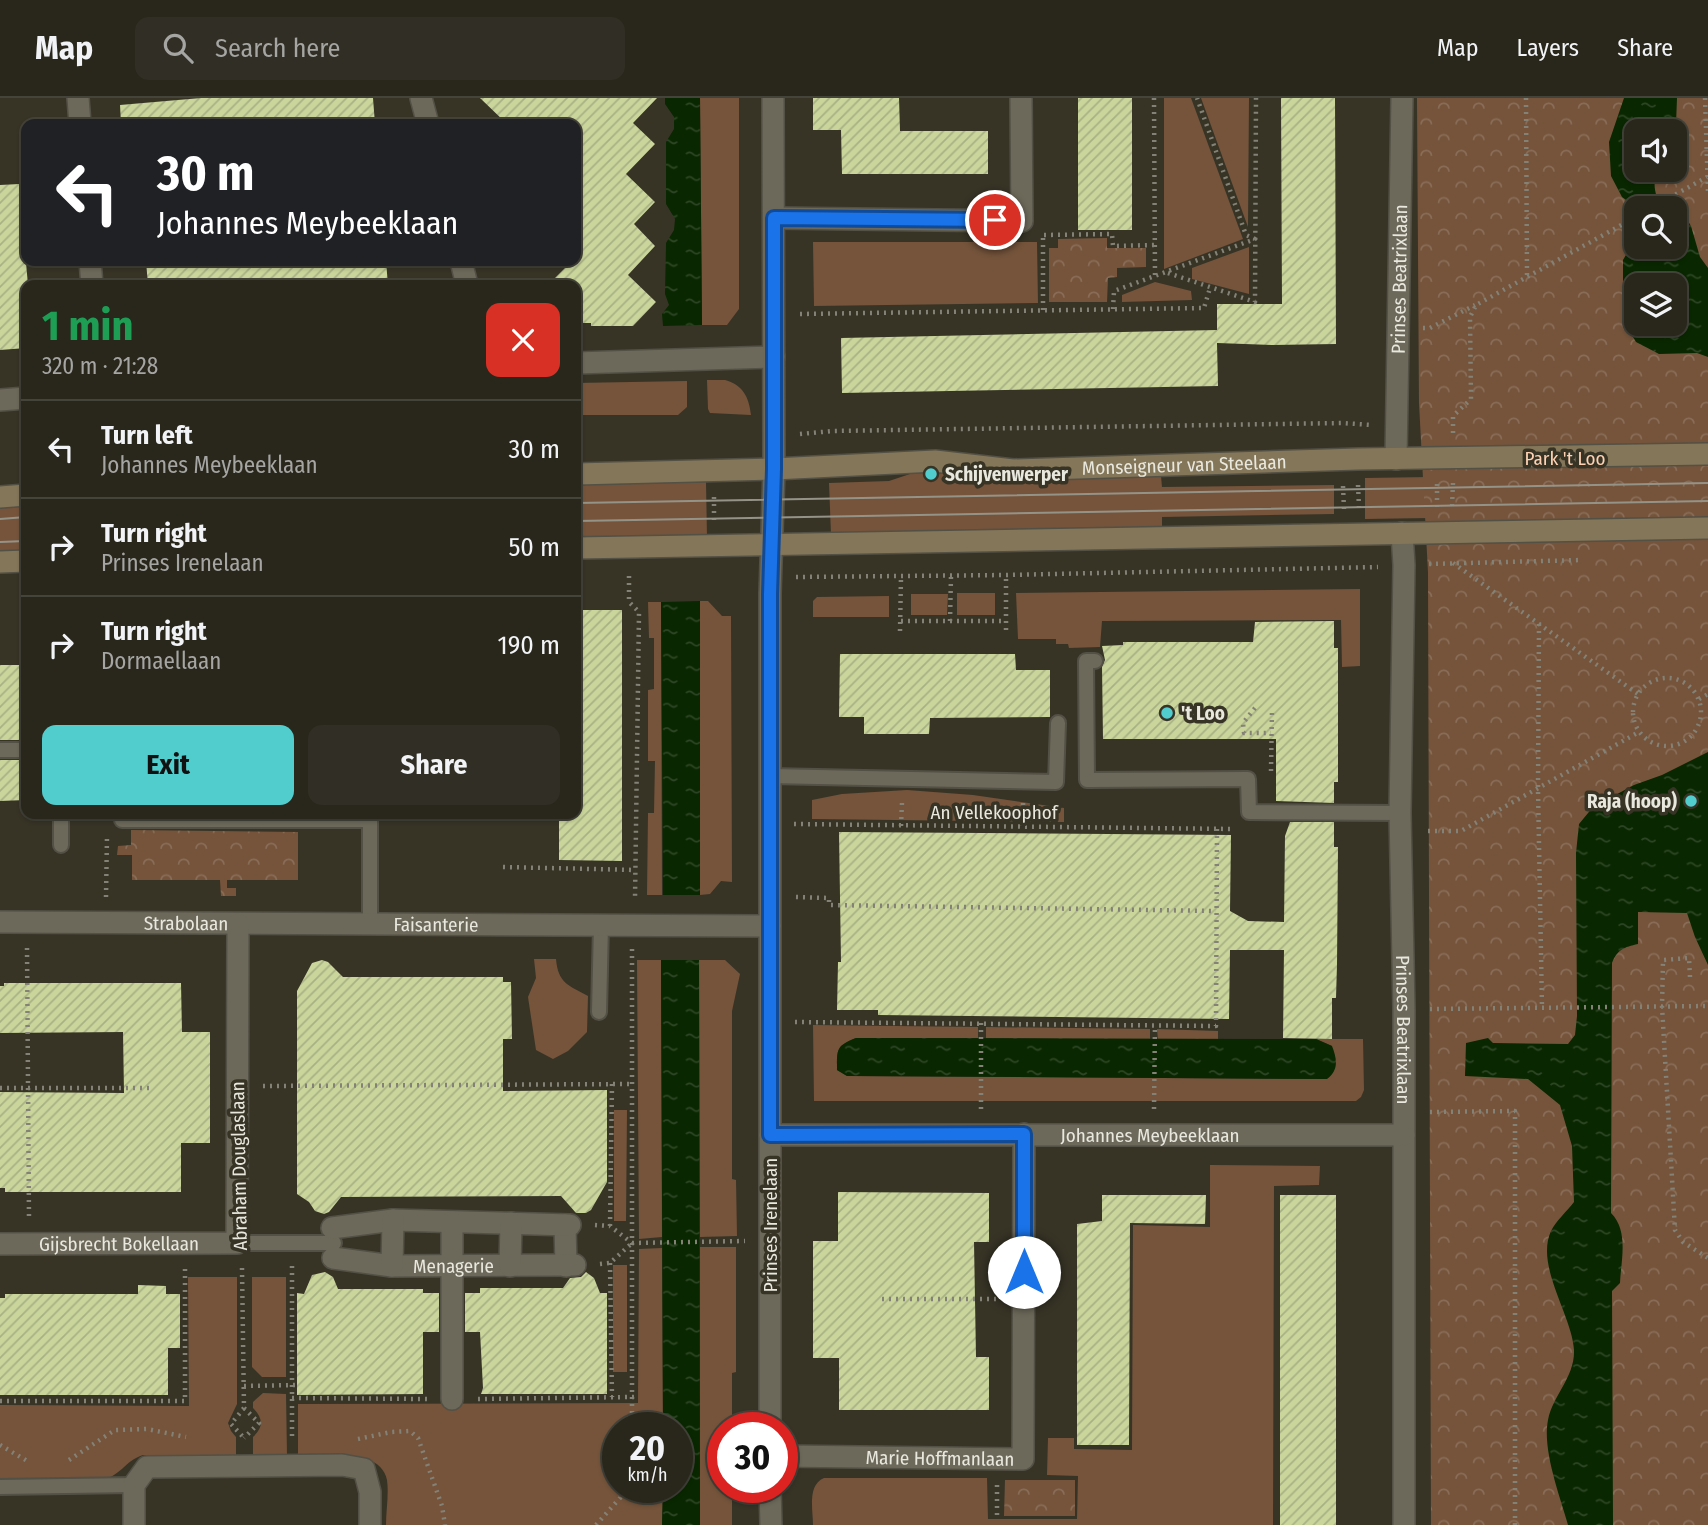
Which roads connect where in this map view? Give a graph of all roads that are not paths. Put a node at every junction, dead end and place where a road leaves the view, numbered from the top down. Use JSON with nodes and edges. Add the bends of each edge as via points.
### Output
{"nodes":[{"id":1,"x":78,"y":98,"type":"edge"},
{"id":2,"x":421,"y":98,"type":"edge"},
{"id":3,"x":773,"y":98,"type":"edge"},
{"id":4,"x":1021,"y":98,"type":"edge"},
{"id":5,"x":1402,"y":98,"type":"edge"},
{"id":6,"x":80,"y":119,"type":"edge"},
{"id":7,"x":427,"y":119,"type":"edge"},
{"id":8,"x":774,"y":218,"type":"junction"},
{"id":9,"x":774,"y":358,"type":"junction"},
{"id":10,"x":581,"y":363,"type":"edge"},
{"id":11,"x":21,"y":398,"type":"edge"},
{"id":12,"x":0,"y":400,"type":"edge"},
{"id":13,"x":1708,"y":454,"type":"edge"},
{"id":14,"x":1396,"y":458,"type":"junction"},
{"id":15,"x":774,"y":469,"type":"junction"},
{"id":16,"x":581,"y":474,"type":"edge"},
{"id":17,"x":21,"y":495,"type":"edge"},
{"id":18,"x":0,"y":497,"type":"edge"},
{"id":19,"x":1708,"y":528,"type":"edge"},
{"id":20,"x":1402,"y":533,"type":"junction"},
{"id":21,"x":771,"y":543,"type":"junction"},
{"id":22,"x":581,"y":548,"type":"edge"},
{"id":23,"x":21,"y":561,"type":"edge"},
{"id":24,"x":0,"y":562,"type":"edge"},
{"id":25,"x":1095,"y":661,"type":"dead end"},
{"id":26,"x":1058,"y":723,"type":"dead end"},
{"id":27,"x":0,"y":750,"type":"edge"},
{"id":28,"x":21,"y":750,"type":"edge"},
{"id":29,"x":770,"y":776,"type":"junction"},
{"id":30,"x":61,"y":819,"type":"edge"},
{"id":31,"x":204,"y":819,"type":"edge"},
{"id":32,"x":370,"y":819,"type":"edge"},
{"id":33,"x":121,"y":820,"type":"road end"},
{"id":34,"x":1400,"y":822,"type":"junction"},
{"id":35,"x":61,"y":845,"type":"dead end"},
{"id":36,"x":0,"y":922,"type":"edge"},
{"id":37,"x":238,"y":924,"type":"junction"},
{"id":38,"x":370,"y":924,"type":"junction"},
{"id":39,"x":601,"y":925,"type":"junction"},
{"id":40,"x":770,"y":926,"type":"junction"},
{"id":41,"x":599,"y":1012,"type":"dead end"},
{"id":42,"x":1024,"y":1134,"type":"junction"},
{"id":43,"x":770,"y":1135,"type":"junction"},
{"id":44,"x":1404,"y":1135,"type":"junction"},
{"id":45,"x":393,"y":1220,"type":"junction"},
{"id":46,"x":452,"y":1222,"type":"junction"},
{"id":47,"x":511,"y":1223,"type":"junction"},
{"id":48,"x":237,"y":1243,"type":"junction"},
{"id":49,"x":333,"y":1243,"type":"junction"},
{"id":50,"x":0,"y":1244,"type":"edge"},
{"id":51,"x":392,"y":1266,"type":"junction"},
{"id":52,"x":452,"y":1266,"type":"junction"},
{"id":53,"x":510,"y":1266,"type":"junction"},
{"id":54,"x":452,"y":1399,"type":"dead end"},
{"id":55,"x":770,"y":1412,"type":"edge"},
{"id":56,"x":798,"y":1456,"type":"edge"},
{"id":57,"x":134,"y":1485,"type":"junction"},
{"id":58,"x":0,"y":1487,"type":"edge"},
{"id":59,"x":770,"y":1503,"type":"edge"},
{"id":60,"x":134,"y":1525,"type":"edge"},
{"id":61,"x":370,"y":1525,"type":"edge"},
{"id":62,"x":771,"y":1525,"type":"edge"},
{"id":63,"x":1404,"y":1525,"type":"edge"}],
"edges":[{"from":1,"to":6,"type":"street"},
{"from":2,"to":7,"type":"street"},
{"from":3,"to":8,"type":"street","name":"Prinses Irenelaan"},
{"from":4,"to":8,"type":"street","via":[[1022,220]]},
{"from":5,"to":14,"type":"street","name":"Prinses Beatrixlaan"},
{"from":8,"to":9,"type":"street","name":"Prinses Irenelaan"},
{"from":9,"to":10,"type":"street"},
{"from":9,"to":15,"type":"street","name":"Prinses Irenelaan"},
{"from":11,"to":12,"type":"street"},
{"from":13,"to":14,"type":"main road","name":"Monseigneur van Steelaan"},
{"from":14,"to":15,"type":"main road","name":"Monseigneur van Steelaan","via":[[1013,470],[935,461]]},
{"from":15,"to":16,"type":"main road","name":"Monseigneur van Steelaan"},
{"from":15,"to":21,"type":"street","name":"Prinses Irenelaan"},
{"from":17,"to":18,"type":"main road"},
{"from":19,"to":20,"type":"main road"},
{"from":20,"to":21,"type":"main road"},
{"from":20,"to":34,"type":"street","name":"Prinses Beatrixlaan"},
{"from":21,"to":22,"type":"main road"},
{"from":21,"to":29,"type":"street","name":"Prinses Irenelaan"},
{"from":23,"to":24,"type":"main road"},
{"from":25,"to":34,"type":"lane","via":[[1086,661],[1087,780],[1248,779],[1248,812]]},
{"from":26,"to":29,"type":"lane","via":[[1056,782]]},
{"from":27,"to":28,"type":"lane"},
{"from":29,"to":40,"type":"street","name":"Prinses Irenelaan"},
{"from":30,"to":35,"type":"lane"},
{"from":31,"to":33,"type":"lane"},
{"from":32,"to":38,"type":"lane"},
{"from":34,"to":44,"type":"street","name":"Prinses Beatrixlaan"},
{"from":36,"to":37,"type":"street","name":"Strabolaan"},
{"from":37,"to":38,"type":"street","name":"Strabolaan"},
{"from":37,"to":48,"type":"street","name":"Abraham Douglaslaan"},
{"from":38,"to":39,"type":"street","name":"Faisanterie"},
{"from":39,"to":40,"type":"street"},
{"from":39,"to":41,"type":"lane"},
{"from":40,"to":43,"type":"street","name":"Prinses Irenelaan"},
{"from":42,"to":43,"type":"street","name":"Johannes Meybeeklaan"},
{"from":42,"to":44,"type":"street","name":"Johannes Meybeeklaan"},
{"from":42,"to":56,"type":"street","name":"Marie Hoffmanlaan","via":[[1023,1459]]},
{"from":43,"to":55,"type":"street","name":"Prinses Irenelaan"},
{"from":44,"to":63,"type":"street","name":"Prinses Beatrixlaan"},
{"from":45,"to":46,"type":"street","name":"Menagerie"},
{"from":45,"to":49,"type":"street","name":"Menagerie"},
{"from":45,"to":51,"type":"street"},
{"from":46,"to":47,"type":"street","name":"Menagerie"},
{"from":46,"to":52,"type":"street"},
{"from":47,"to":53,"type":"street"},
{"from":47,"to":53,"type":"street","name":"Menagerie","via":[[570,1231],[579,1265]]},
{"from":48,"to":49,"type":"lane","name":"Menagerie"},
{"from":48,"to":50,"type":"street","name":"Gijsbrecht Bokellaan"},
{"from":49,"to":51,"type":"street","name":"Menagerie"},
{"from":51,"to":52,"type":"street","name":"Menagerie"},
{"from":52,"to":53,"type":"street","name":"Menagerie"},
{"from":52,"to":54,"type":"street"},
{"from":57,"to":58,"type":"lane"},
{"from":57,"to":60,"type":"street"},
{"from":57,"to":61,"type":"street","via":[[147,1467],[342,1465],[364,1469],[370,1492]]},
{"from":59,"to":62,"type":"street"}]}
